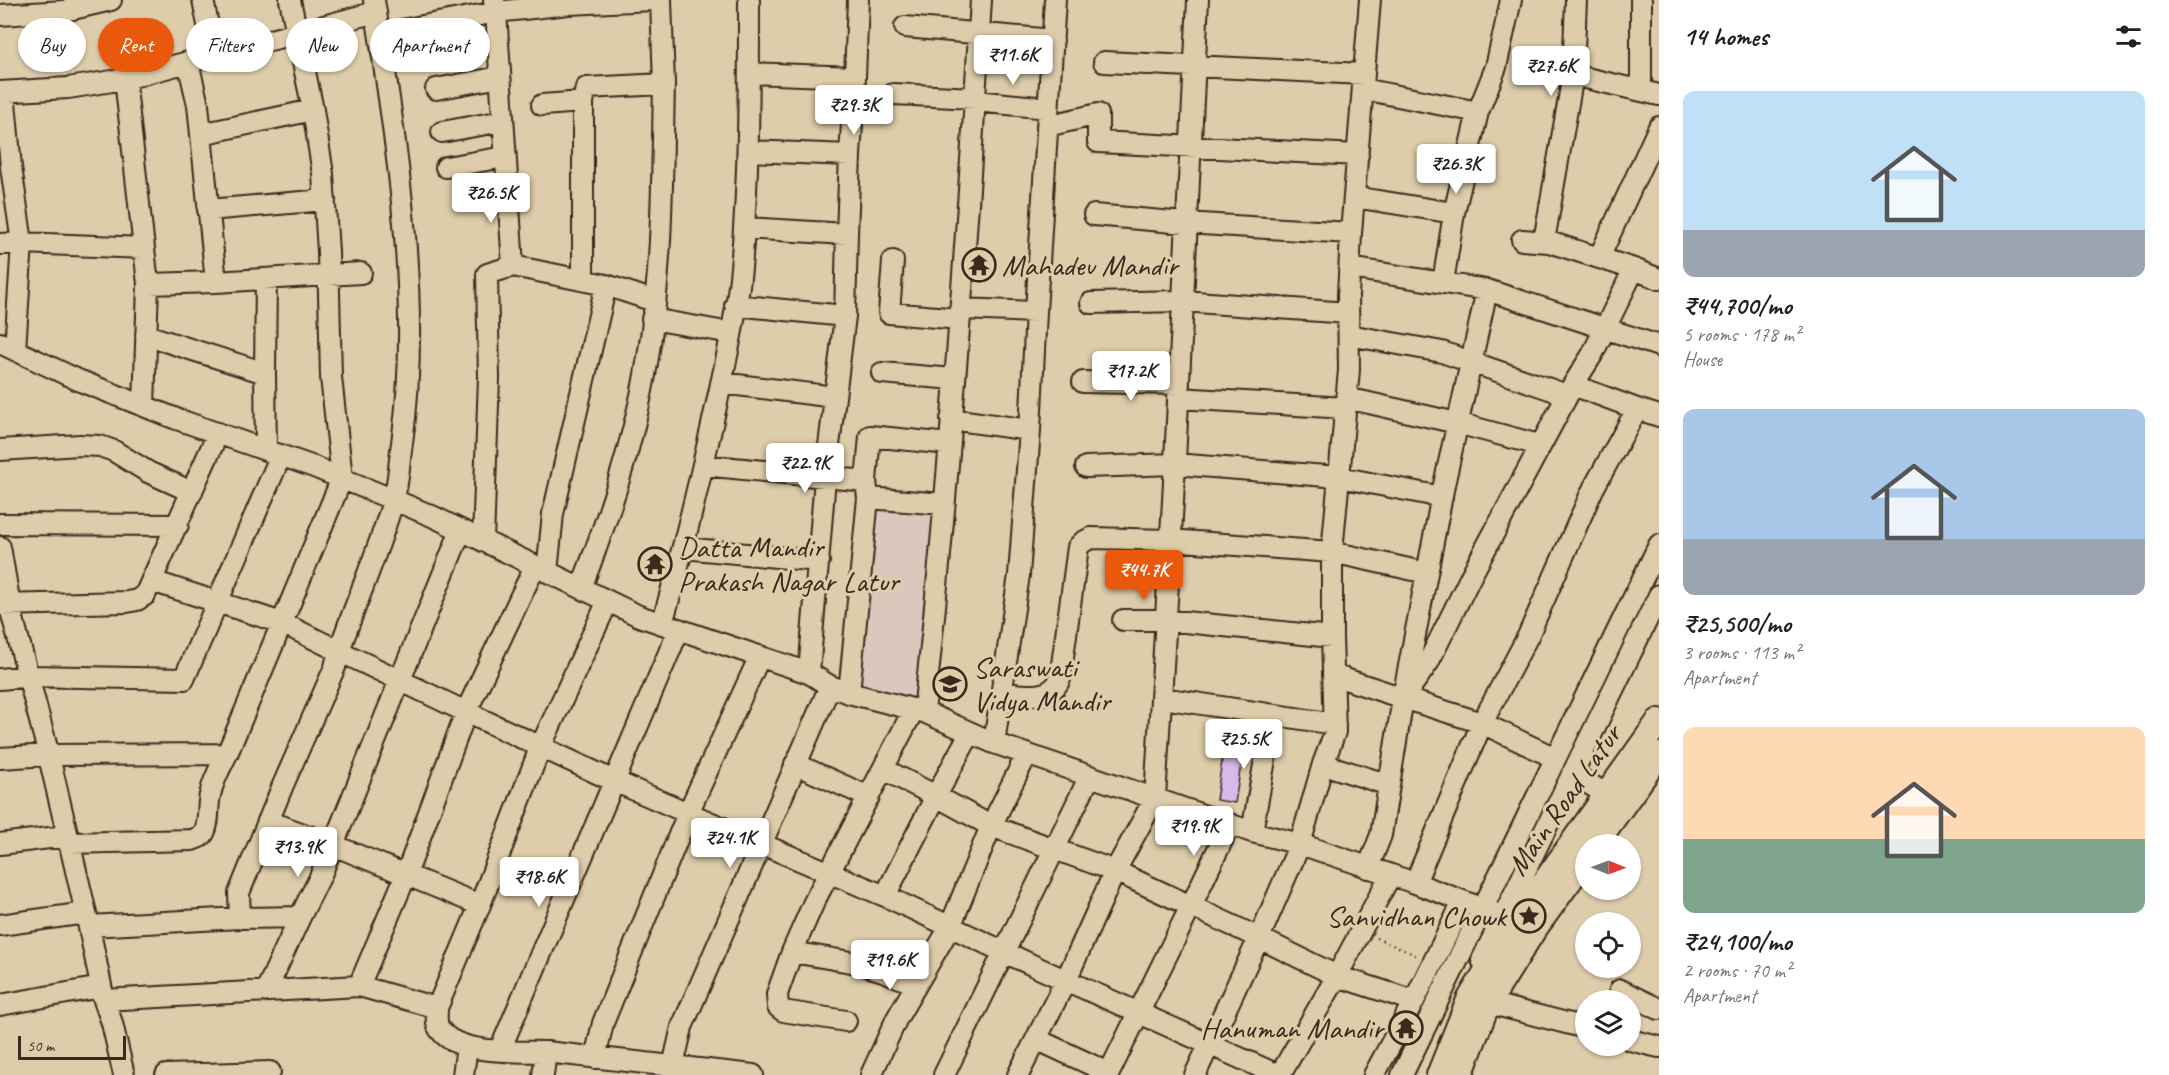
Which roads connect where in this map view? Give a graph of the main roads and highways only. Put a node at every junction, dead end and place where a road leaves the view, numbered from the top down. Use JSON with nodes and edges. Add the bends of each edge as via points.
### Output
{"nodes":[{"id":1,"x":1659,"y":721,"type":"edge"},
{"id":2,"x":1656,"y":765,"type":"edge"},
{"id":3,"x":1603,"y":834,"type":"edge"},
{"id":4,"x":1575,"y":868,"type":"edge"},
{"id":5,"x":1517,"y":923,"type":"junction"},
{"id":6,"x":1474,"y":1000,"type":"junction"},
{"id":7,"x":1439,"y":1075,"type":"edge"},
{"id":8,"x":1460,"y":1075,"type":"edge"}],
"edges":[{"from":1,"to":5,"type":"main road","name":"Main Road Latur"},
{"from":2,"to":3,"type":"main road","name":"Main Road Latur"},
{"from":4,"to":5,"type":"main road","name":"Main Road Latur"},
{"from":5,"to":6,"type":"main road","name":"Main Road Latur"},
{"from":6,"to":7,"type":"main road","name":"Main Road Latur"},
{"from":6,"to":8,"type":"main road","name":"Main Road Latur"}]}
